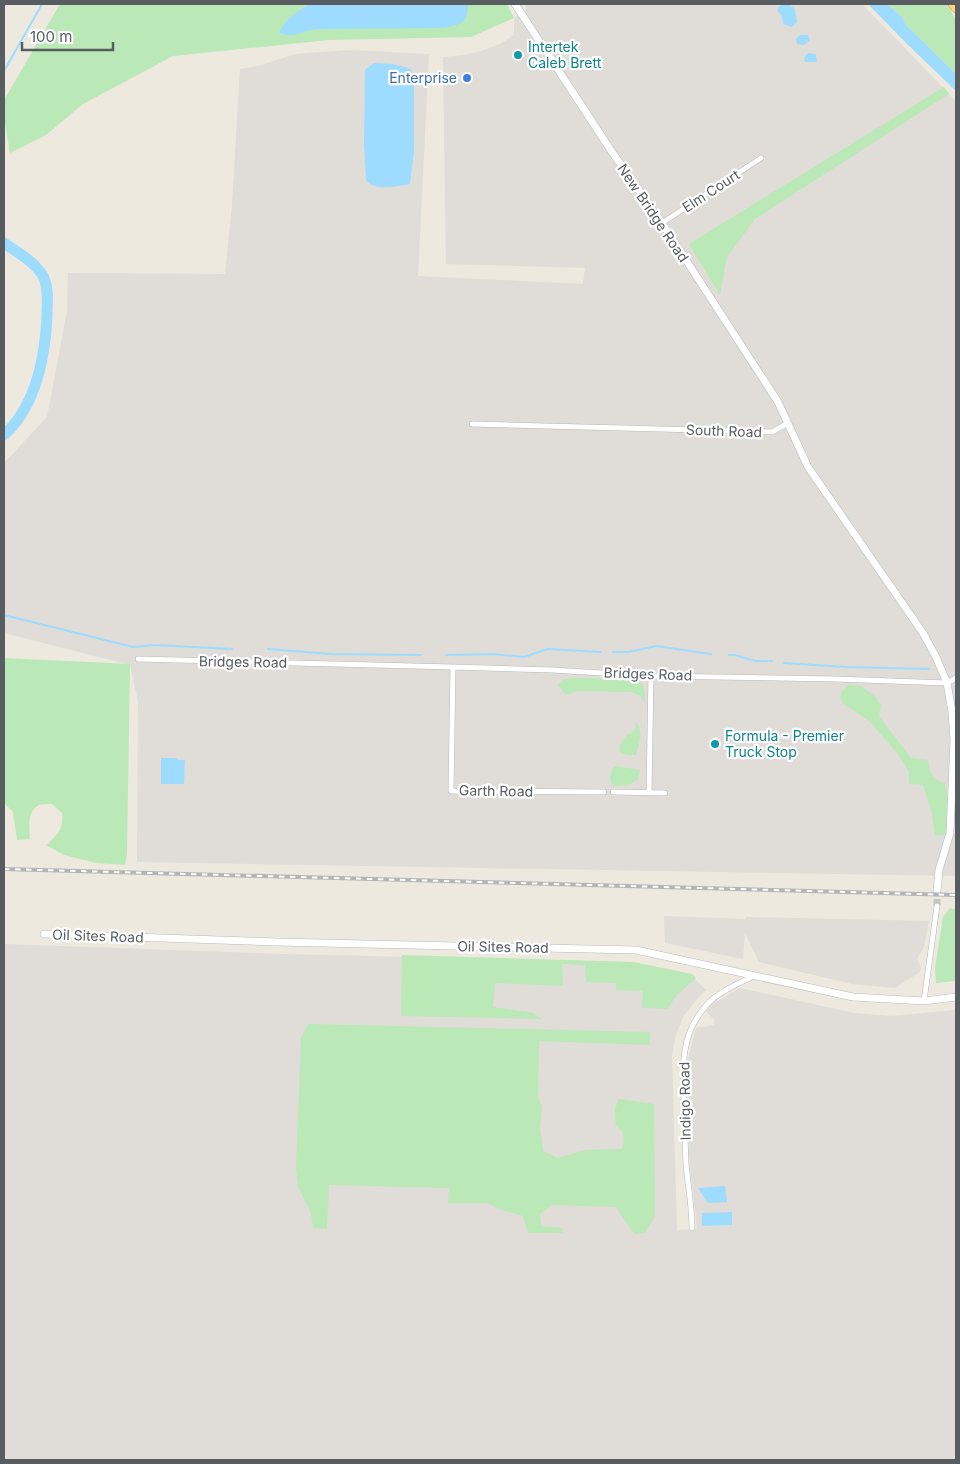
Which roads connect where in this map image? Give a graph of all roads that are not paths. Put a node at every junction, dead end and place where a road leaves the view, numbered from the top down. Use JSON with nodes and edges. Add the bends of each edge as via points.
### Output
{"nodes":[{"id":1,"x":515,"y":4,"type":"edge"},
{"id":2,"x":953,"y":4,"type":"edge"},
{"id":3,"x":956,"y":8,"type":"edge"},
{"id":4,"x":762,"y":158,"type":"dead end"},
{"id":5,"x":662,"y":223,"type":"junction"},
{"id":6,"x":788,"y":423,"type":"junction"},
{"id":7,"x":472,"y":424,"type":"dead end"},
{"id":8,"x":138,"y":659,"type":"dead end"},
{"id":9,"x":453,"y":667,"type":"junction"},
{"id":10,"x":651,"y":676,"type":"junction"},
{"id":11,"x":956,"y":678,"type":"edge"},
{"id":12,"x":947,"y":683,"type":"junction"},
{"id":13,"x":954,"y":768,"type":"edge"},
{"id":14,"x":604,"y":792,"type":"dead end"},
{"id":15,"x":613,"y":792,"type":"dead end"},
{"id":16,"x":649,"y":793,"type":"junction"},
{"id":17,"x":665,"y":793,"type":"dead end"},
{"id":18,"x":937,"y":891,"type":"tunnel mouth"},
{"id":19,"x":937,"y":906,"type":"tunnel mouth"},
{"id":20,"x":44,"y":934,"type":"dead end"},
{"id":21,"x":754,"y":976,"type":"junction"},
{"id":22,"x":956,"y":997,"type":"edge"},
{"id":23,"x":924,"y":1001,"type":"junction"},
{"id":24,"x":692,"y":1228,"type":"dead end"}],
"edges":[{"from":1,"to":5,"type":"street","name":"New Bridge Road"},
{"from":2,"to":3,"type":"highway"},
{"from":4,"to":5,"type":"street","name":"Elm Court"},
{"from":5,"to":6,"type":"street","name":"New Bridge Road","via":[[778,402]]},
{"from":6,"to":7,"type":"street","name":"South Road","via":[[772,432]]},
{"from":6,"to":12,"type":"street","via":[[808,467],[923,633]]},
{"from":8,"to":9,"type":"street","name":"Bridges Road"},
{"from":9,"to":10,"type":"street","name":"Bridges Road"},
{"from":9,"to":14,"type":"street","name":"Garth Road","via":[[452,791]]},
{"from":10,"to":12,"type":"street","name":"Bridges Road"},
{"from":10,"to":16,"type":"street"},
{"from":11,"to":12,"type":"street"},
{"from":12,"to":13,"type":"street","via":[[952,712]]},
{"from":13,"to":18,"type":"street","via":[[950,833],[939,870]]},
{"from":15,"to":16,"type":"street"},
{"from":16,"to":17,"type":"street"},
{"from":19,"to":23,"type":"street"},
{"from":20,"to":21,"type":"street","name":"Oil Sites Road","via":[[636,950]]},
{"from":21,"to":23,"type":"street","name":"Oil Sites Road","via":[[853,998]]},
{"from":21,"to":24,"type":"street","name":"Indigo Road","via":[[711,1001],[696,1019],[685,1044],[686,1148]]},
{"from":22,"to":23,"type":"street","name":"Oil Sites Road"}]}
